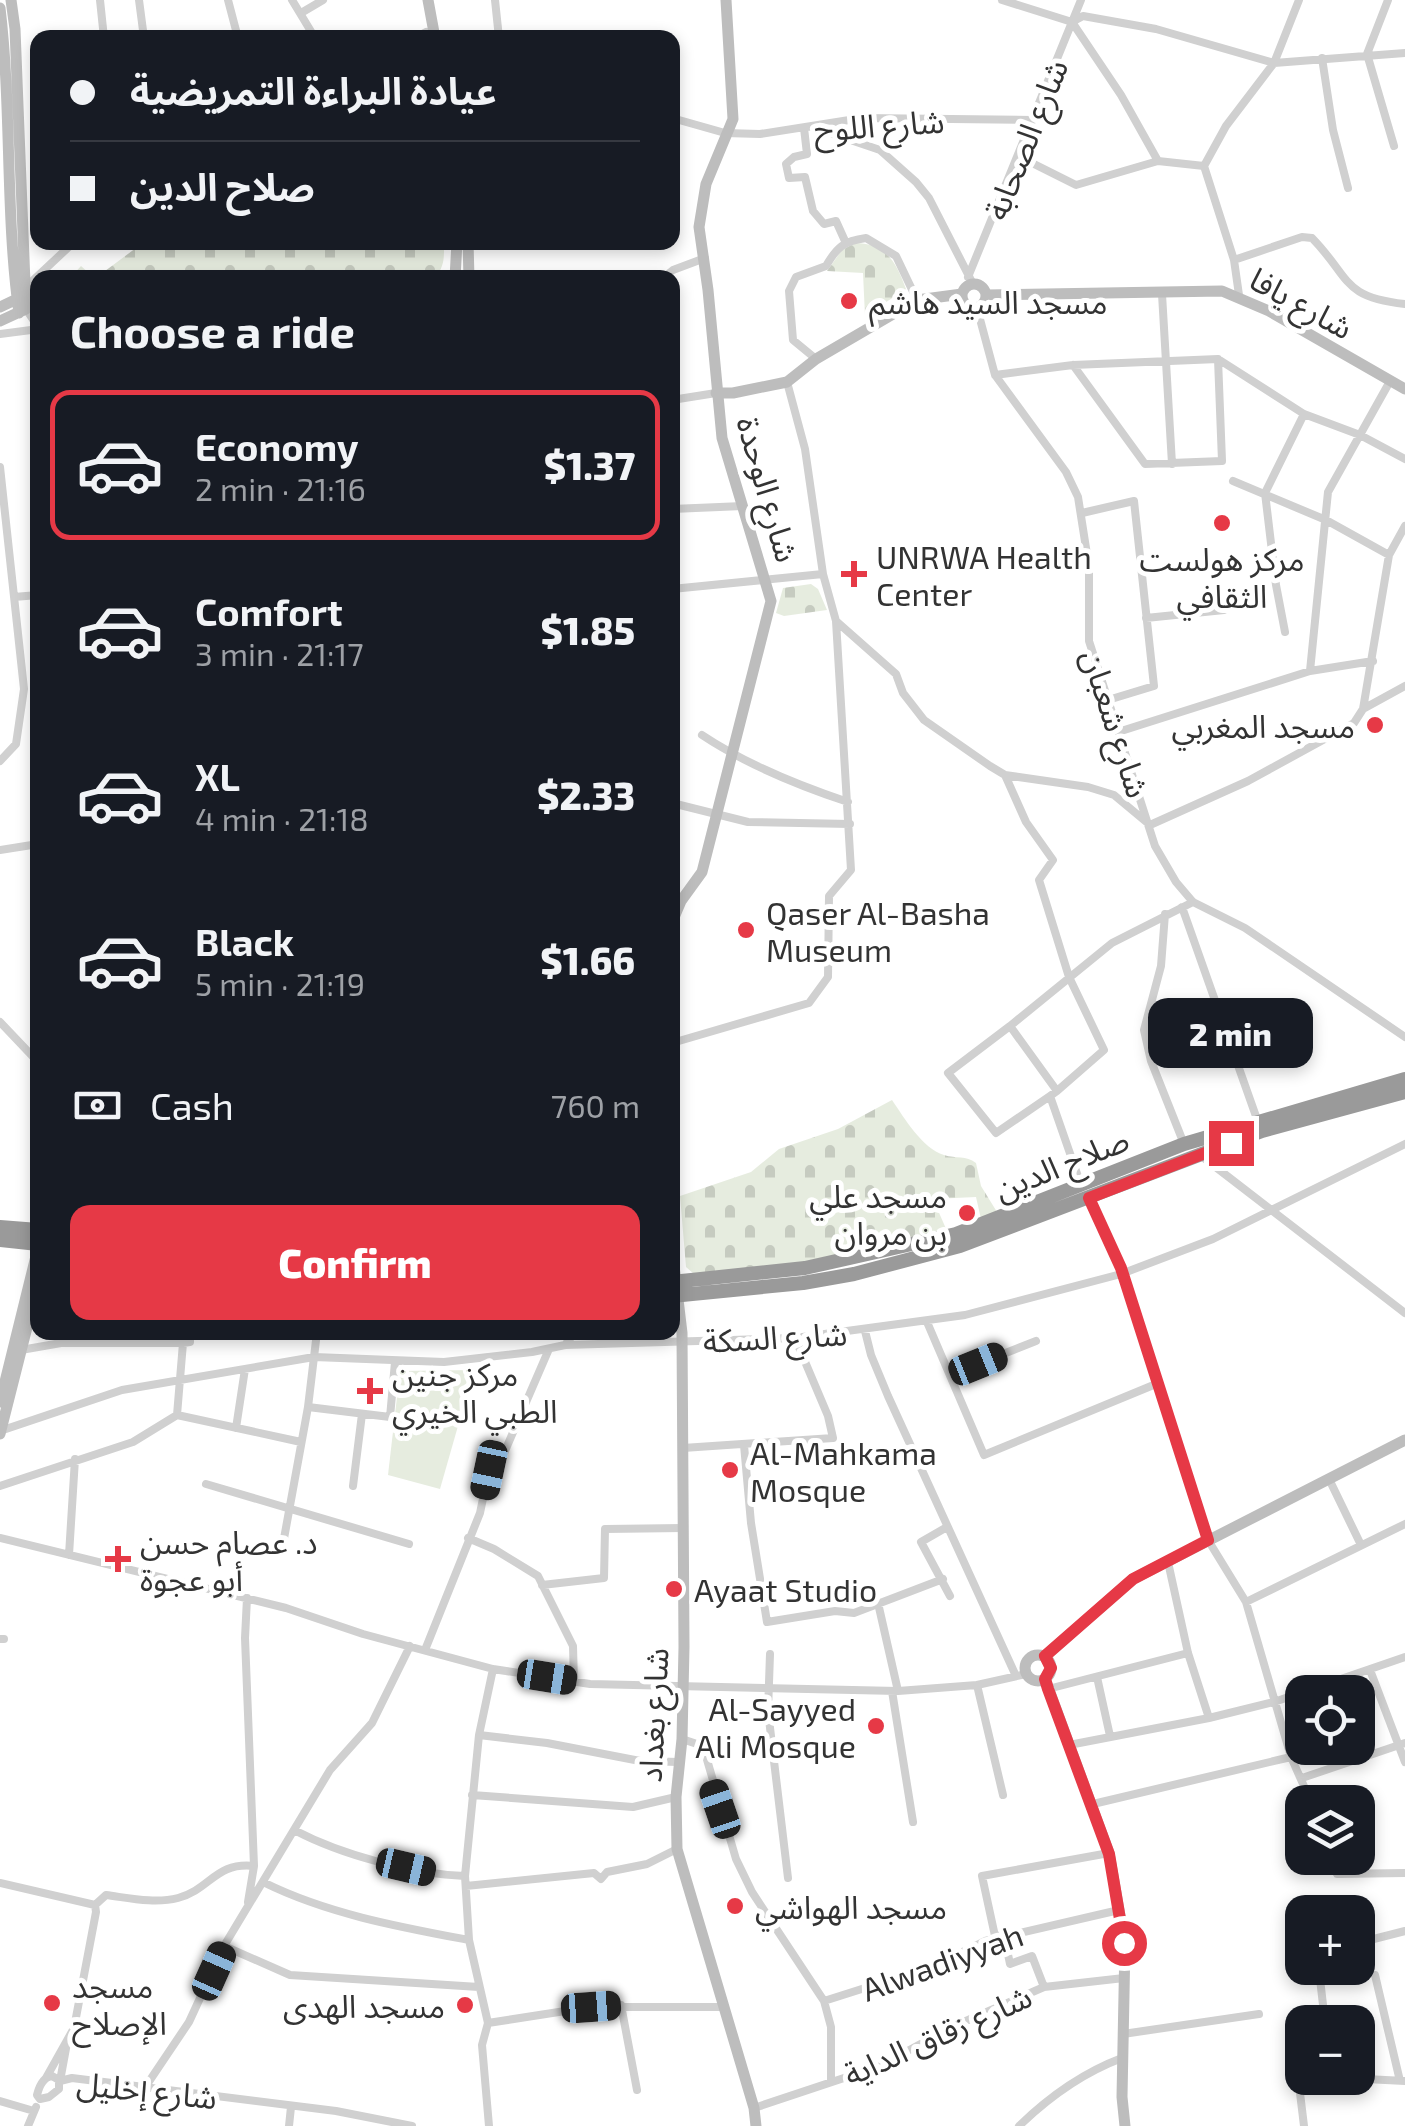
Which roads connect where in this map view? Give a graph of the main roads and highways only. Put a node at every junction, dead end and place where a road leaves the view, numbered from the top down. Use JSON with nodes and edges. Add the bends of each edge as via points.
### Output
{"nodes":[{"id":1,"x":11,"y":0,"type":"edge"},
{"id":2,"x":424,"y":0,"type":"edge"},
{"id":3,"x":726,"y":0,"type":"edge"},
{"id":4,"x":0,"y":8,"type":"edge"},
{"id":5,"x":426,"y":30,"type":"edge"},
{"id":6,"x":1,"y":33,"type":"edge"},
{"id":7,"x":4,"y":132,"type":"edge"},
{"id":8,"x":4,"y":219,"type":"edge"},
{"id":9,"x":962,"y":294,"type":"junction"},
{"id":10,"x":986,"y":295,"type":"junction"},
{"id":11,"x":22,"y":302,"type":"junction"},
{"id":12,"x":0,"y":308,"type":"edge"},
{"id":13,"x":0,"y":321,"type":"edge"},
{"id":14,"x":1405,"y":390,"type":"edge"},
{"id":15,"x":716,"y":393,"type":"junction"},
{"id":16,"x":680,"y":900,"type":"edge"},
{"id":17,"x":1405,"y":1079,"type":"edge"},
{"id":18,"x":1405,"y":1092,"type":"edge"},
{"id":19,"x":1085,"y":1192,"type":"junction"},
{"id":20,"x":0,"y":1227,"type":"edge"},
{"id":21,"x":30,"y":1229,"type":"edge"},
{"id":22,"x":0,"y":1240,"type":"edge"},
{"id":23,"x":30,"y":1245,"type":"edge"},
{"id":24,"x":30,"y":1288,"type":"edge"},
{"id":25,"x":680,"y":1289,"type":"edge"},
{"id":26,"x":30,"y":1311,"type":"edge"},
{"id":27,"x":680,"y":1332,"type":"edge"},
{"id":28,"x":18,"y":1352,"type":"junction"},
{"id":29,"x":0,"y":1402,"type":"edge"},
{"id":30,"x":0,"y":1432,"type":"edge"},
{"id":31,"x":1405,"y":1440,"type":"edge"},
{"id":32,"x":1045,"y":1656,"type":"junction"},
{"id":33,"x":1046,"y":1684,"type":"junction"},
{"id":34,"x":756,"y":2126,"type":"edge"},
{"id":35,"x":1125,"y":2126,"type":"edge"}],
"edges":[{"from":1,"to":11,"type":"main road"},
{"from":2,"to":5,"type":"main road"},
{"from":3,"to":15,"type":"main road","name":"شارع الوحدة","via":[[733,120],[706,184],[699,228]]},
{"from":4,"to":6,"type":"main road"},
{"from":6,"to":7,"type":"main road"},
{"from":7,"to":8,"type":"main road"},
{"from":8,"to":11,"type":"main road"},
{"from":9,"to":10,"type":"main road","via":[[971,281]]},
{"from":9,"to":10,"type":"main road","via":[[966,305],[977,308]]},
{"from":9,"to":15,"type":"main road","via":[[917,300],[787,382]]},
{"from":10,"to":14,"type":"main road","name":"شارع يافا","via":[[1222,290]]},
{"from":11,"to":12,"type":"main road"},
{"from":11,"to":13,"type":"main road"},
{"from":15,"to":16,"type":"main road","name":"شارع الوحدة","via":[[722,438],[771,601],[702,872]]},
{"from":17,"to":19,"type":"highway","name":"صلاح الدين","via":[[1184,1144]]},
{"from":18,"to":19,"type":"highway","name":"صلاح الدين","via":[[1262,1131]]},
{"from":19,"to":25,"type":"highway","name":"صلاح الدين","via":[[960,1246],[854,1274]]},
{"from":20,"to":21,"type":"highway"},
{"from":22,"to":23,"type":"highway"},
{"from":24,"to":28,"type":"main road"},
{"from":26,"to":28,"type":"main road"},
{"from":27,"to":34,"type":"main road","name":"شارع بغداد","via":[[683,1684],[677,1849]]},
{"from":28,"to":29,"type":"main road"},
{"from":28,"to":30,"type":"main road"},
{"from":31,"to":32,"type":"main road","via":[[1133,1579]]},
{"from":32,"to":33,"type":"main road","via":[[1051,1668]]},
{"from":32,"to":33,"type":"main road","via":[[1029,1658],[1021,1675]]},
{"from":33,"to":35,"type":"main road","via":[[1109,1854],[1120,1910]]}]}
